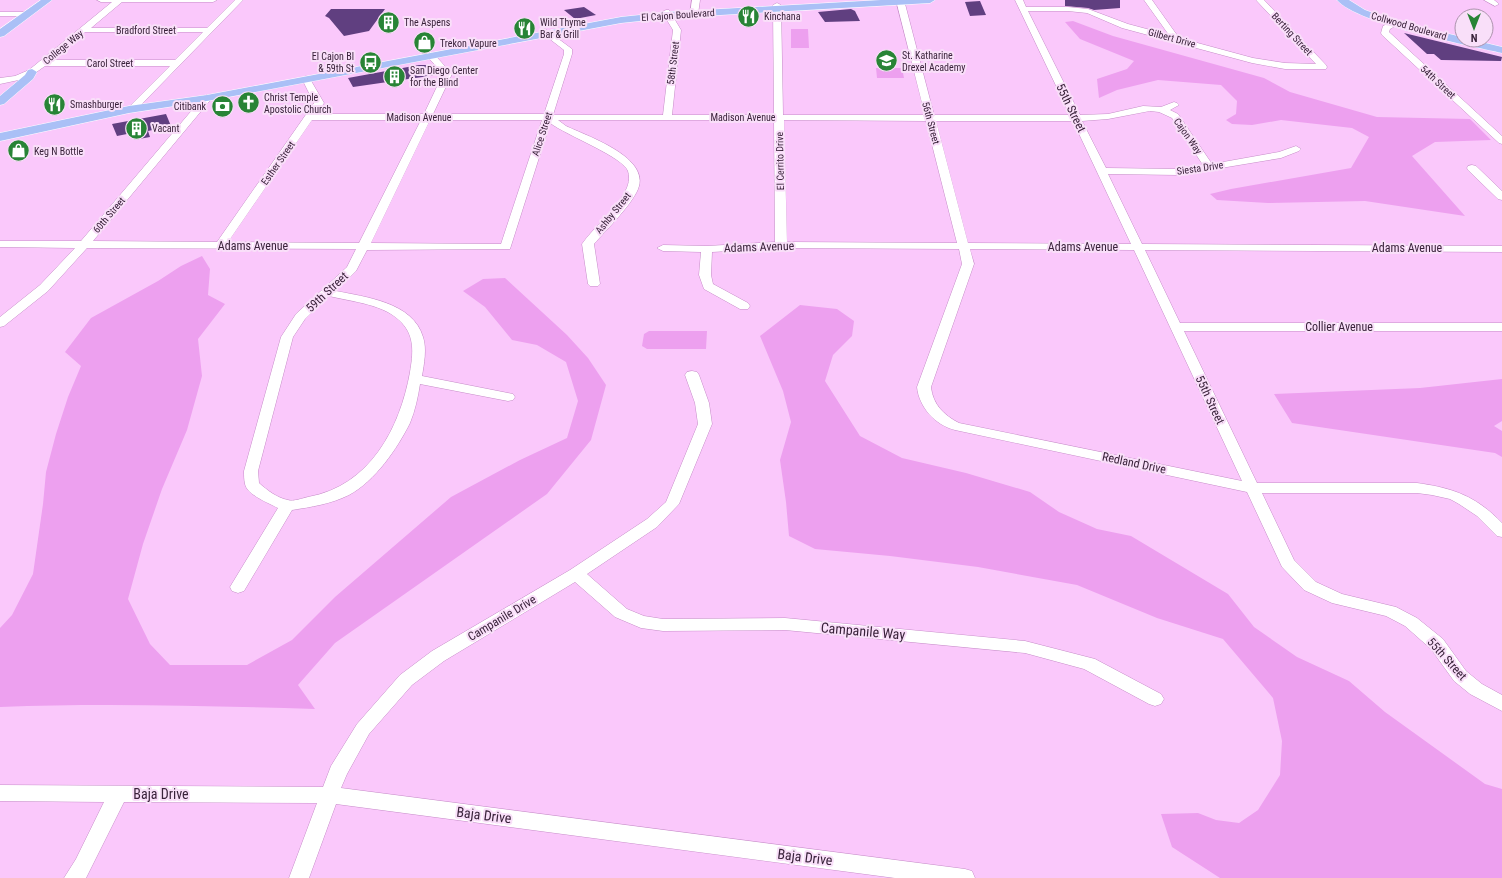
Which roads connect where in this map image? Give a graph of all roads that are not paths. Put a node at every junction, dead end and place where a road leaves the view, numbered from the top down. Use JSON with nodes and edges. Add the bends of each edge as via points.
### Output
{"nodes":[{"id":1,"x":47,"y":0,"type":"edge"},
{"id":2,"x":101,"y":0,"type":"edge"},
{"id":3,"x":120,"y":0,"type":"edge"},
{"id":4,"x":212,"y":0,"type":"edge"},
{"id":5,"x":239,"y":0,"type":"edge"},
{"id":6,"x":696,"y":0,"type":"edge"},
{"id":7,"x":874,"y":0,"type":"edge"},
{"id":8,"x":930,"y":0,"type":"edge"},
{"id":9,"x":1148,"y":0,"type":"edge"},
{"id":10,"x":1260,"y":0,"type":"edge"},
{"id":11,"x":1342,"y":0,"type":"edge"},
{"id":12,"x":900,"y":1,"type":"edge"},
{"id":13,"x":1021,"y":4,"type":"edge"},
{"id":14,"x":777,"y":7,"type":"junction"},
{"id":15,"x":694,"y":12,"type":"junction"},
{"id":16,"x":0,"y":14,"type":"edge"},
{"id":17,"x":26,"y":14,"type":"junction"},
{"id":18,"x":667,"y":14,"type":"junction"},
{"id":19,"x":1395,"y":24,"type":"junction"},
{"id":20,"x":84,"y":30,"type":"junction"},
{"id":21,"x":209,"y":30,"type":"junction"},
{"id":22,"x":547,"y":32,"type":"junction"},
{"id":23,"x":0,"y":34,"type":"edge"},
{"id":24,"x":1176,"y":39,"type":"junction"},
{"id":25,"x":1502,"y":50,"type":"edge"},
{"id":26,"x":430,"y":55,"type":"junction"},
{"id":27,"x":43,"y":62,"type":"junction"},
{"id":28,"x":177,"y":63,"type":"junction"},
{"id":29,"x":1323,"y":67,"type":"joint"},
{"id":30,"x":32,"y":72,"type":"junction"},
{"id":31,"x":306,"y":79,"type":"junction"},
{"id":32,"x":0,"y":81,"type":"edge"},
{"id":33,"x":207,"y":98,"type":"junction"},
{"id":34,"x":0,"y":102,"type":"edge"},
{"id":35,"x":1174,"y":105,"type":"dead end"},
{"id":36,"x":132,"y":109,"type":"junction"},
{"id":37,"x":1162,"y":110,"type":"junction"},
{"id":38,"x":310,"y":117,"type":"junction"},
{"id":39,"x":428,"y":117,"type":"junction"},
{"id":40,"x":548,"y":117,"type":"junction"},
{"id":41,"x":667,"y":117,"type":"junction"},
{"id":42,"x":779,"y":117,"type":"junction"},
{"id":43,"x":930,"y":118,"type":"junction"},
{"id":44,"x":1077,"y":118,"type":"junction"},
{"id":45,"x":64,"y":124,"type":"junction"},
{"id":46,"x":0,"y":137,"type":"edge"},
{"id":47,"x":1502,"y":141,"type":"edge"},
{"id":48,"x":1296,"y":149,"type":"dead end"},
{"id":49,"x":1209,"y":167,"type":"junction"},
{"id":50,"x":1472,"y":168,"type":"dead end"},
{"id":51,"x":1102,"y":171,"type":"junction"},
{"id":52,"x":1502,"y":197,"type":"edge"},
{"id":53,"x":0,"y":244,"type":"edge"},
{"id":54,"x":781,"y":245,"type":"junction"},
{"id":55,"x":83,"y":246,"type":"junction"},
{"id":56,"x":220,"y":246,"type":"junction"},
{"id":57,"x":964,"y":246,"type":"junction"},
{"id":58,"x":363,"y":247,"type":"junction"},
{"id":59,"x":506,"y":247,"type":"joint"},
{"id":60,"x":1138,"y":247,"type":"junction"},
{"id":61,"x":663,"y":248,"type":"dead end"},
{"id":62,"x":1502,"y":248,"type":"edge"},
{"id":63,"x":708,"y":249,"type":"junction"},
{"id":64,"x":594,"y":284,"type":"dead end"},
{"id":65,"x":326,"y":292,"type":"junction"},
{"id":66,"x":744,"y":306,"type":"dead end"},
{"id":67,"x":0,"y":323,"type":"edge"},
{"id":68,"x":1176,"y":327,"type":"junction"},
{"id":69,"x":1502,"y":327,"type":"edge"},
{"id":70,"x":692,"y":375,"type":"dead end"},
{"id":71,"x":415,"y":379,"type":"junction"},
{"id":72,"x":508,"y":397,"type":"dead end"},
{"id":73,"x":1251,"y":488,"type":"junction"},
{"id":74,"x":287,"y":506,"type":"junction"},
{"id":75,"x":1502,"y":532,"type":"edge"},
{"id":76,"x":576,"y":574,"type":"junction"},
{"id":77,"x":238,"y":587,"type":"dead end"},
{"id":78,"x":1155,"y":699,"type":"dead end"},
{"id":79,"x":1502,"y":704,"type":"edge"},
{"id":80,"x":0,"y":793,"type":"edge"},
{"id":81,"x":118,"y":794,"type":"junction"},
{"id":82,"x":329,"y":795,"type":"junction"},
{"id":83,"x":74,"y":878,"type":"edge"},
{"id":84,"x":299,"y":878,"type":"edge"},
{"id":85,"x":965,"y":878,"type":"edge"}],
"edges":[{"from":1,"to":17,"type":"main road"},
{"from":2,"to":3,"type":"street"},
{"from":3,"to":4,"type":"street"},
{"from":3,"to":20,"type":"street","name":"College Way"},
{"from":5,"to":21,"type":"street"},
{"from":6,"to":15,"type":"street"},
{"from":7,"to":14,"type":"main road","name":"El Cajon Boulevard"},
{"from":8,"to":12,"type":"main road","name":"El Cajon Boulevard"},
{"from":9,"to":24,"type":"street"},
{"from":10,"to":29,"type":"street","name":"Berting Street"},
{"from":11,"to":19,"type":"main road","name":"Collwood Boulevard","via":[[1362,12]]},
{"from":12,"to":14,"type":"main road","name":"El Cajon Boulevard"},
{"from":12,"to":43,"type":"street","name":"56th Street"},
{"from":13,"to":24,"type":"street","name":"Gilbert Drive","via":[[1088,11],[1125,26]]},
{"from":13,"to":44,"type":"street","name":"55th Street"},
{"from":14,"to":15,"type":"main road","name":"El Cajon Boulevard"},
{"from":14,"to":42,"type":"street","name":"El Cerrito Drive"},
{"from":15,"to":18,"type":"main road","name":"El Cajon Boulevard"},
{"from":16,"to":17,"type":"street"},
{"from":17,"to":23,"type":"main road"},
{"from":18,"to":22,"type":"main road","name":"El Cajon Boulevard"},
{"from":18,"to":41,"type":"street","name":"58th Street","via":[[677,30]]},
{"from":19,"to":25,"type":"main road","name":"Collwood Boulevard"},
{"from":19,"to":47,"type":"street","name":"54th Street","via":[[1386,28],[1385,33]]},
{"from":20,"to":21,"type":"street","name":"Bradford Street"},
{"from":20,"to":27,"type":"street","name":"College Way"},
{"from":21,"to":28,"type":"street"},
{"from":22,"to":26,"type":"main road","name":"El Cajon Boulevard"},
{"from":22,"to":40,"type":"street","name":"Alice Street","via":[[568,49]]},
{"from":24,"to":29,"type":"street","name":"Gilbert Drive","via":[[1262,62]]},
{"from":26,"to":31,"type":"main road","name":"El Cajon Boulevard"},
{"from":26,"to":39,"type":"street","name":"59th Street","via":[[448,74]]},
{"from":27,"to":28,"type":"street","name":"Carol Street"},
{"from":27,"to":30,"type":"street","name":"College Way"},
{"from":28,"to":36,"type":"street"},
{"from":30,"to":32,"type":"street","name":"College Way","via":[[19,78]]},
{"from":30,"to":34,"type":"main road"},
{"from":31,"to":33,"type":"main road","name":"El Cajon Boulevard"},
{"from":31,"to":38,"type":"street","name":"Esther Street","via":[[320,103]]},
{"from":33,"to":36,"type":"main road","name":"El Cajon Boulevard"},
{"from":33,"to":45,"type":"main road","name":"El Cajon Boulevard","via":[[85,125]]},
{"from":33,"to":55,"type":"street","name":"60th Street"},
{"from":35,"to":37,"type":"street","name":"Madison Avenue"},
{"from":36,"to":45,"type":"main road","name":"El Cajon Boulevard","via":[[81,118]]},
{"from":37,"to":44,"type":"street","name":"Madison Avenue","via":[[1156,107],[1145,108],[1110,116]]},
{"from":37,"to":49,"type":"street","name":"Cajon Way","via":[[1175,116]]},
{"from":38,"to":39,"type":"street","name":"Madison Avenue"},
{"from":38,"to":56,"type":"street","name":"Esther Street"},
{"from":39,"to":40,"type":"street","name":"Madison Avenue"},
{"from":39,"to":58,"type":"street","name":"59th Street"},
{"from":40,"to":41,"type":"street","name":"Madison Avenue"},
{"from":40,"to":59,"type":"street","name":"Alice Street"},
{"from":40,"to":64,"type":"street","name":"Ashby Street","via":[[563,128],[621,157],[633,170],[634,186],[626,200],[588,244]]},
{"from":41,"to":42,"type":"street","name":"Madison Avenue"},
{"from":42,"to":43,"type":"street","name":"Madison Avenue"},
{"from":42,"to":54,"type":"street","name":"El Cerrito Drive"},
{"from":43,"to":44,"type":"street","name":"Madison Avenue"},
{"from":43,"to":57,"type":"street","name":"56th Street"},
{"from":44,"to":51,"type":"street","name":"55th Street"},
{"from":45,"to":46,"type":"main road","name":"El Cajon Boulevard"},
{"from":48,"to":49,"type":"street","name":"Siesta Drive","via":[[1281,155]]},
{"from":49,"to":51,"type":"street","name":"Siesta Drive","via":[[1179,172]]},
{"from":50,"to":52,"type":"street"},
{"from":51,"to":60,"type":"street","name":"55th Street"},
{"from":53,"to":55,"type":"street","name":"Adams Avenue"},
{"from":54,"to":57,"type":"street","name":"Adams Avenue"},
{"from":54,"to":63,"type":"street","name":"Adams Avenue"},
{"from":55,"to":56,"type":"street","name":"Adams Avenue"},
{"from":55,"to":67,"type":"street","name":"60th Street","via":[[44,288]]},
{"from":56,"to":58,"type":"street","name":"Adams Avenue"},
{"from":57,"to":60,"type":"street","name":"Adams Avenue"},
{"from":57,"to":73,"type":"street","name":"Redland Drive","via":[[968,264],[924,387],[928,401],[943,420],[955,426]]},
{"from":58,"to":59,"type":"street","name":"Adams Avenue"},
{"from":58,"to":65,"type":"street","name":"59th Street","via":[[352,269]]},
{"from":60,"to":62,"type":"street","name":"Adams Avenue"},
{"from":60,"to":68,"type":"street","name":"55th Street"},
{"from":61,"to":63,"type":"street","name":"Adams Avenue"},
{"from":63,"to":66,"type":"street","via":[[705,275],[708,286]]},
{"from":65,"to":71,"type":"street","via":[[385,306],[404,317],[417,336]]},
{"from":65,"to":74,"type":"street","name":"59th Street","via":[[300,317],[287,337],[251,471],[252,486]]},
{"from":68,"to":69,"type":"street","name":"Collier Avenue"},
{"from":68,"to":73,"type":"street","name":"55th Street"},
{"from":70,"to":76,"type":"street","name":"Campanile Drive","via":[[702,403],[705,424],[672,504],[652,522]]},
{"from":71,"to":72,"type":"street"},
{"from":71,"to":74,"type":"street","via":[[404,421],[391,443],[363,478],[350,488],[320,500]]},
{"from":73,"to":75,"type":"street","name":"Redland Drive","via":[[1438,490],[1465,499],[1483,512]]},
{"from":73,"to":79,"type":"street","name":"55th Street","via":[[1288,563],[1310,586],[1338,599],[1390,611],[1411,622],[1437,644],[1460,676]]},
{"from":74,"to":77,"type":"street"},
{"from":76,"to":78,"type":"street","name":"Campanile Way","via":[[621,613],[646,623],[785,624],[1025,647],[1089,664]]},
{"from":76,"to":82,"type":"street","name":"Campanile Drive","via":[[438,656],[406,680],[363,729],[338,772]]},
{"from":80,"to":81,"type":"street","name":"Baja Drive"},
{"from":81,"to":82,"type":"street","name":"Baja Drive"},
{"from":81,"to":83,"type":"street"},
{"from":82,"to":84,"type":"street","name":"Campanile Drive"},
{"from":82,"to":85,"type":"street","name":"Baja Drive"}]}
